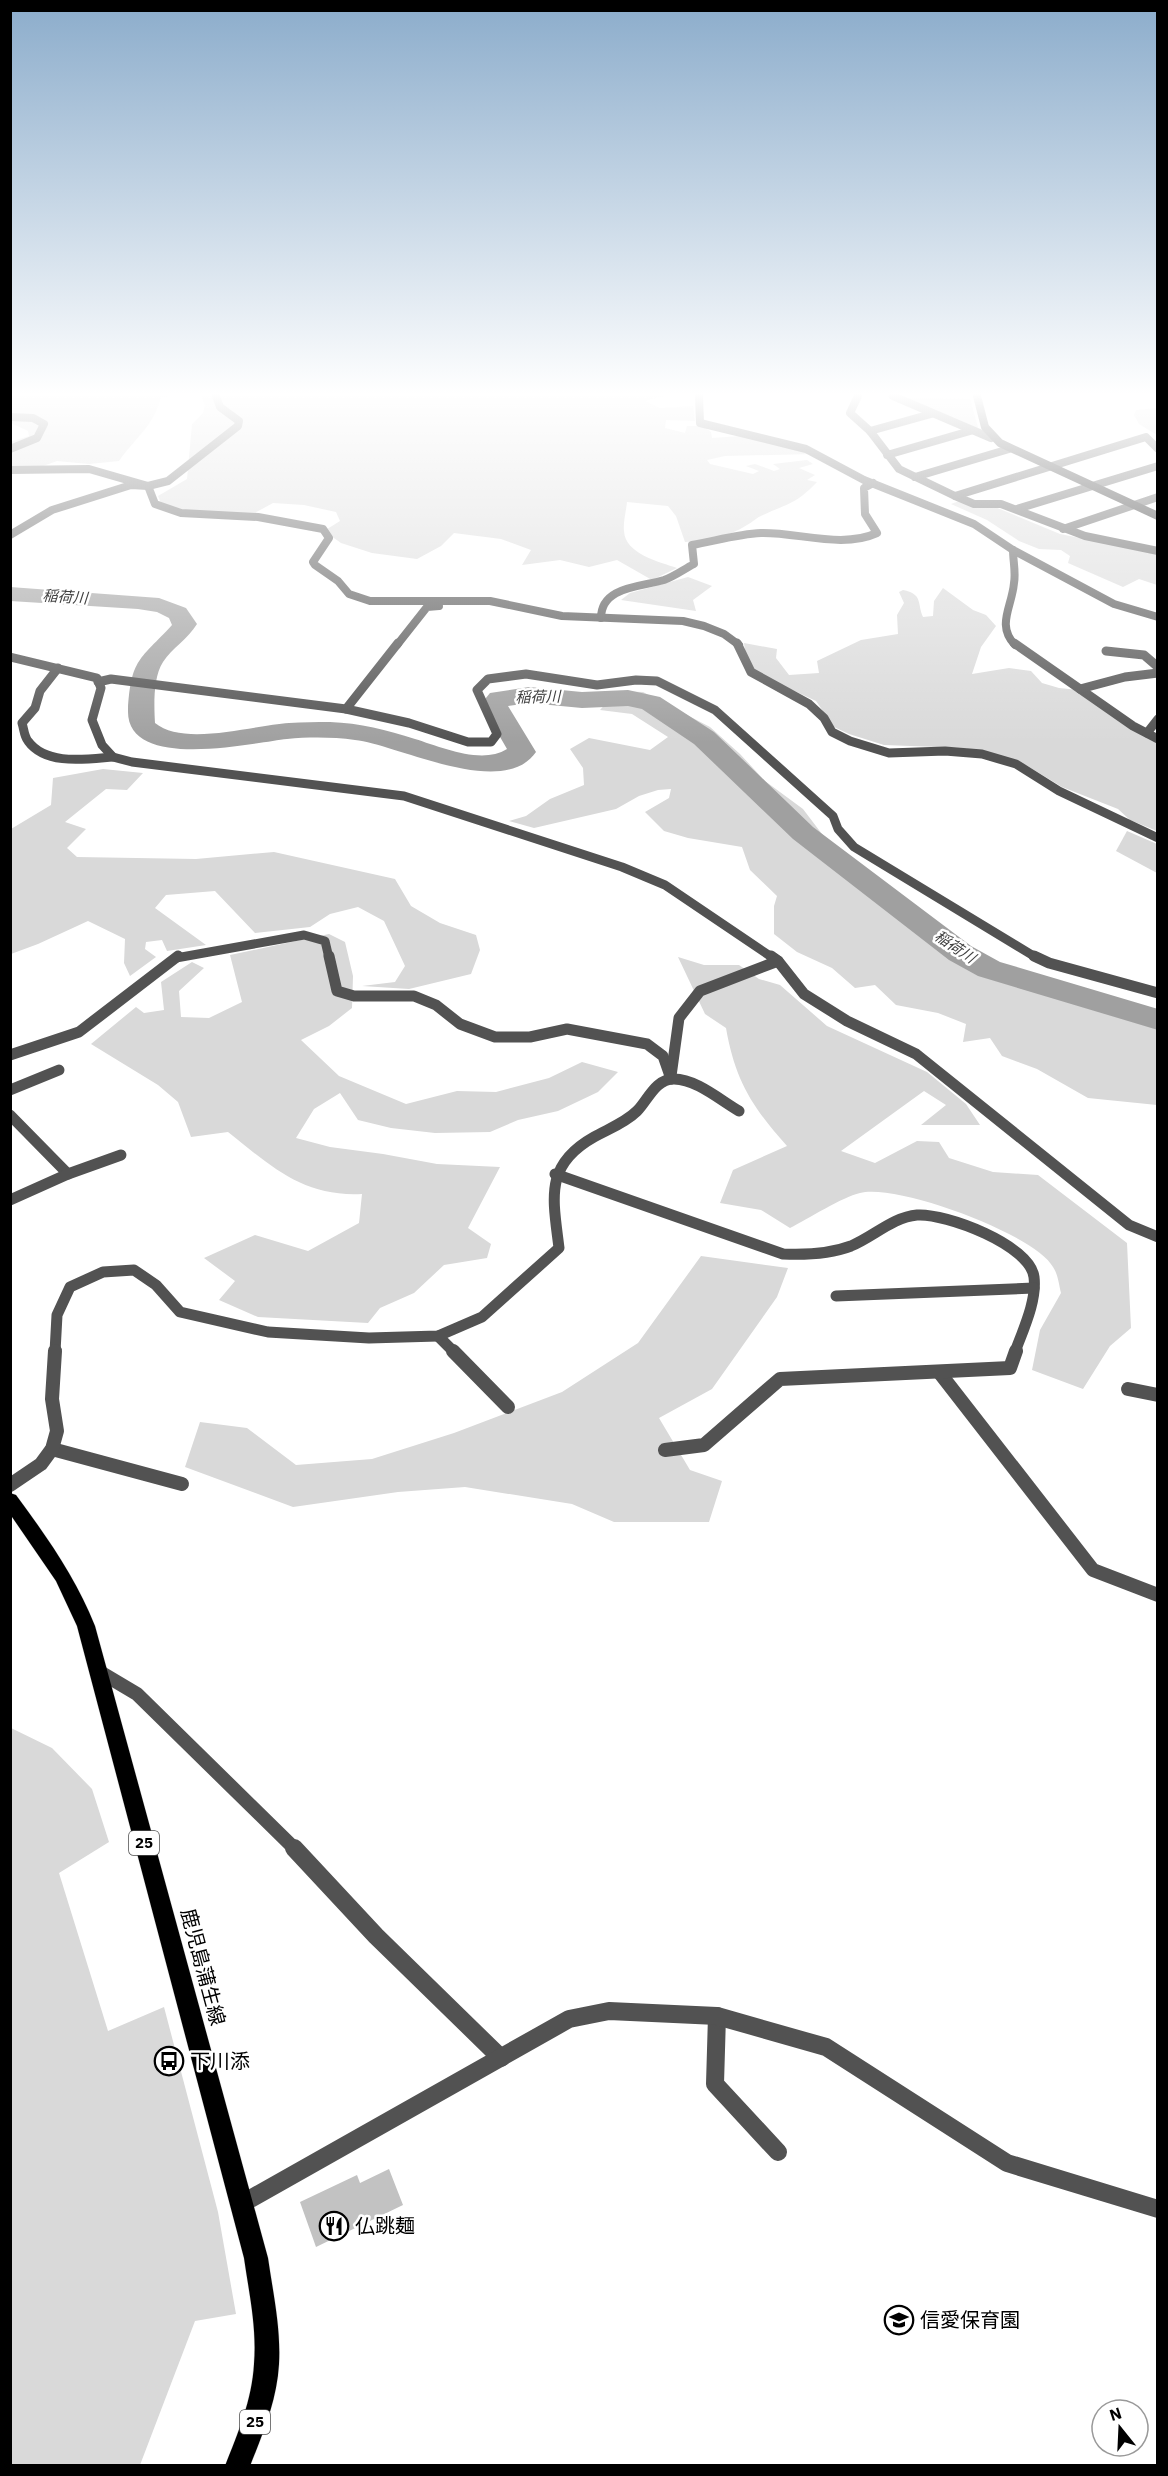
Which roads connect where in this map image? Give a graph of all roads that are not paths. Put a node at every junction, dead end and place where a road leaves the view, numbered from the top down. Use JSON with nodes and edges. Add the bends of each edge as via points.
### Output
{"nodes":[{"id":1,"x":49,"y":512,"type":"edge"},
{"id":2,"x":177,"y":512,"type":"edge"},
{"id":3,"x":865,"y":512,"type":"edge"},
{"id":4,"x":943,"y":512,"type":"edge"},
{"id":5,"x":1023,"y":512,"type":"edge"},
{"id":6,"x":1115,"y":512,"type":"edge"},
{"id":7,"x":1063,"y":529,"type":"junction"},
{"id":8,"x":10,"y":535,"type":"edge"},
{"id":9,"x":1013,"y":550,"type":"junction"},
{"id":10,"x":1158,"y":551,"type":"edge"},
{"id":11,"x":504,"y":602,"type":"junction"},
{"id":12,"x":394,"y":604,"type":"junction"},
{"id":13,"x":427,"y":607,"type":"junction"},
{"id":14,"x":1158,"y":617,"type":"edge"},
{"id":15,"x":601,"y":618,"type":"junction"},
{"id":16,"x":1106,"y":651,"type":"dead end"},
{"id":17,"x":10,"y":657,"type":"edge"},
{"id":18,"x":1158,"y":667,"type":"edge"},
{"id":19,"x":58,"y":668,"type":"junction"},
{"id":20,"x":1158,"y":673,"type":"edge"},
{"id":21,"x":98,"y":682,"type":"junction"},
{"id":22,"x":1080,"y":689,"type":"junction"},
{"id":23,"x":346,"y":709,"type":"junction"},
{"id":24,"x":1158,"y":719,"type":"edge"},
{"id":25,"x":1147,"y":733,"type":"junction"},
{"id":26,"x":1158,"y":739,"type":"edge"},
{"id":27,"x":113,"y":757,"type":"junction"},
{"id":28,"x":1158,"y":838,"type":"edge"},
{"id":29,"x":778,"y":961,"type":"junction"},
{"id":30,"x":1158,"y":993,"type":"edge"},
{"id":31,"x":10,"y":1055,"type":"edge"},
{"id":32,"x":59,"y":1070,"type":"dead end"},
{"id":33,"x":671,"y":1079,"type":"junction"},
{"id":34,"x":10,"y":1090,"type":"edge"},
{"id":35,"x":739,"y":1111,"type":"dead end"},
{"id":36,"x":10,"y":1115,"type":"edge"},
{"id":37,"x":121,"y":1155,"type":"dead end"},
{"id":38,"x":69,"y":1174,"type":"junction"},
{"id":39,"x":555,"y":1174,"type":"junction"},
{"id":40,"x":10,"y":1200,"type":"edge"},
{"id":41,"x":1158,"y":1238,"type":"edge"},
{"id":42,"x":1034,"y":1288,"type":"junction"},
{"id":43,"x":836,"y":1296,"type":"dead end"},
{"id":44,"x":438,"y":1336,"type":"junction"},
{"id":45,"x":939,"y":1372,"type":"junction"},
{"id":46,"x":1128,"y":1389,"type":"dead end"},
{"id":47,"x":1158,"y":1395,"type":"edge"},
{"id":48,"x":508,"y":1407,"type":"dead end"},
{"id":49,"x":52,"y":1449,"type":"junction"},
{"id":50,"x":665,"y":1450,"type":"dead end"},
{"id":51,"x":182,"y":1484,"type":"dead end"},
{"id":52,"x":10,"y":1485,"type":"edge"},
{"id":53,"x":10,"y":1500,"type":"edge"},
{"id":54,"x":1158,"y":1594,"type":"edge"},
{"id":55,"x":100,"y":1672,"type":"junction"},
{"id":56,"x":717,"y":2016,"type":"junction"},
{"id":57,"x":501,"y":2058,"type":"junction"},
{"id":58,"x":778,"y":2152,"type":"dead end"},
{"id":59,"x":243,"y":2203,"type":"junction"},
{"id":60,"x":1158,"y":2209,"type":"edge"},
{"id":61,"x":237,"y":2466,"type":"edge"}],
"edges":[{"from":1,"to":8,"type":"street"},
{"from":2,"to":12,"type":"street","via":[[258,517],[323,529],[329,538],[313,562],[316,567],[343,585],[349,594]]},
{"from":3,"to":15,"type":"street","via":[[876,529],[874,536],[852,539],[756,533],[692,545],[694,564],[667,579],[616,592],[606,599]]},
{"from":4,"to":9,"type":"street","via":[[974,524]]},
{"from":5,"to":7,"type":"street"},
{"from":6,"to":7,"type":"street"},
{"from":7,"to":10,"type":"street"},
{"from":9,"to":14,"type":"street","via":[[1114,604]]},
{"from":9,"to":22,"type":"street","via":[[1014,586],[1004,621],[1006,635]]},
{"from":11,"to":12,"type":"street"},
{"from":11,"to":13,"type":"street"},
{"from":11,"to":15,"type":"street","via":[[567,617]]},
{"from":12,"to":13,"type":"street"},
{"from":13,"to":23,"type":"street"},
{"from":15,"to":28,"type":"street","via":[[638,616],[712,629],[739,645],[742,657],[760,679],[809,704],[832,732],[850,741],[889,753],[982,754],[1016,764],[1059,791]]},
{"from":16,"to":18,"type":"street","via":[[1144,655]]},
{"from":17,"to":19,"type":"street"},
{"from":19,"to":21,"type":"street","via":[[97,678]]},
{"from":19,"to":27,"type":"street","via":[[22,723],[28,741],[49,756]]},
{"from":20,"to":22,"type":"street"},
{"from":21,"to":23,"type":"street","via":[[111,679]]},
{"from":21,"to":27,"type":"street","via":[[101,688],[92,720],[102,745]]},
{"from":22,"to":25,"type":"street"},
{"from":23,"to":30,"type":"street","via":[[468,742],[491,742],[497,734],[477,690],[488,679],[526,674],[597,685],[657,681],[715,710],[826,809],[854,847],[1029,954]]},
{"from":24,"to":25,"type":"street"},
{"from":25,"to":26,"type":"street"},
{"from":27,"to":29,"type":"street","via":[[404,796],[622,867],[665,885]]},
{"from":29,"to":33,"type":"street","via":[[700,991],[679,1018]]},
{"from":29,"to":41,"type":"street","via":[[804,994],[847,1022],[916,1054],[1129,1225]]},
{"from":31,"to":33,"type":"street","via":[[79,1032],[177,956],[304,935],[324,941],[337,991],[354,996],[414,996],[436,1005],[460,1024],[495,1037],[567,1029],[647,1044],[663,1056]]},
{"from":32,"to":34,"type":"street"},
{"from":33,"to":35,"type":"street"},
{"from":33,"to":39,"type":"street","via":[[664,1080],[636,1112],[571,1149]]},
{"from":36,"to":38,"type":"street"},
{"from":37,"to":38,"type":"street"},
{"from":38,"to":40,"type":"street"},
{"from":39,"to":42,"type":"street","via":[[783,1254],[817,1255],[851,1246],[908,1218],[939,1217],[991,1236],[1022,1255],[1035,1273]]},
{"from":39,"to":44,"type":"street","via":[[552,1193],[559,1248],[482,1317]]},
{"from":42,"to":43,"type":"street"},
{"from":42,"to":45,"type":"street","via":[[1010,1368]]},
{"from":44,"to":48,"type":"street"},
{"from":44,"to":49,"type":"street","via":[[369,1338],[268,1332],[180,1312],[156,1285],[134,1270],[103,1272],[70,1287],[57,1315],[52,1398],[57,1431]]},
{"from":45,"to":50,"type":"street","via":[[780,1379],[704,1445]]},
{"from":45,"to":54,"type":"street","via":[[1093,1570]]},
{"from":46,"to":47,"type":"street"},
{"from":49,"to":51,"type":"street"},
{"from":49,"to":52,"type":"street","via":[[41,1464]]},
{"from":53,"to":55,"type":"main road","name":"鹿児島蒲生線","number":"25","via":[[75,1595]]},
{"from":55,"to":57,"type":"street","via":[[146,1702],[270,1822],[376,1936]]},
{"from":55,"to":59,"type":"main road","name":"鹿児島蒲生線","number":"25"},
{"from":56,"to":57,"type":"street","via":[[609,2011],[568,2019]]},
{"from":56,"to":58,"type":"street","via":[[715,2084]]},
{"from":56,"to":60,"type":"street","via":[[826,2047],[1007,2163]]},
{"from":57,"to":59,"type":"street"},
{"from":59,"to":61,"type":"main road","name":"鹿児島蒲生線","number":"25","via":[[266,2332],[266,2376],[255,2422]]}]}
